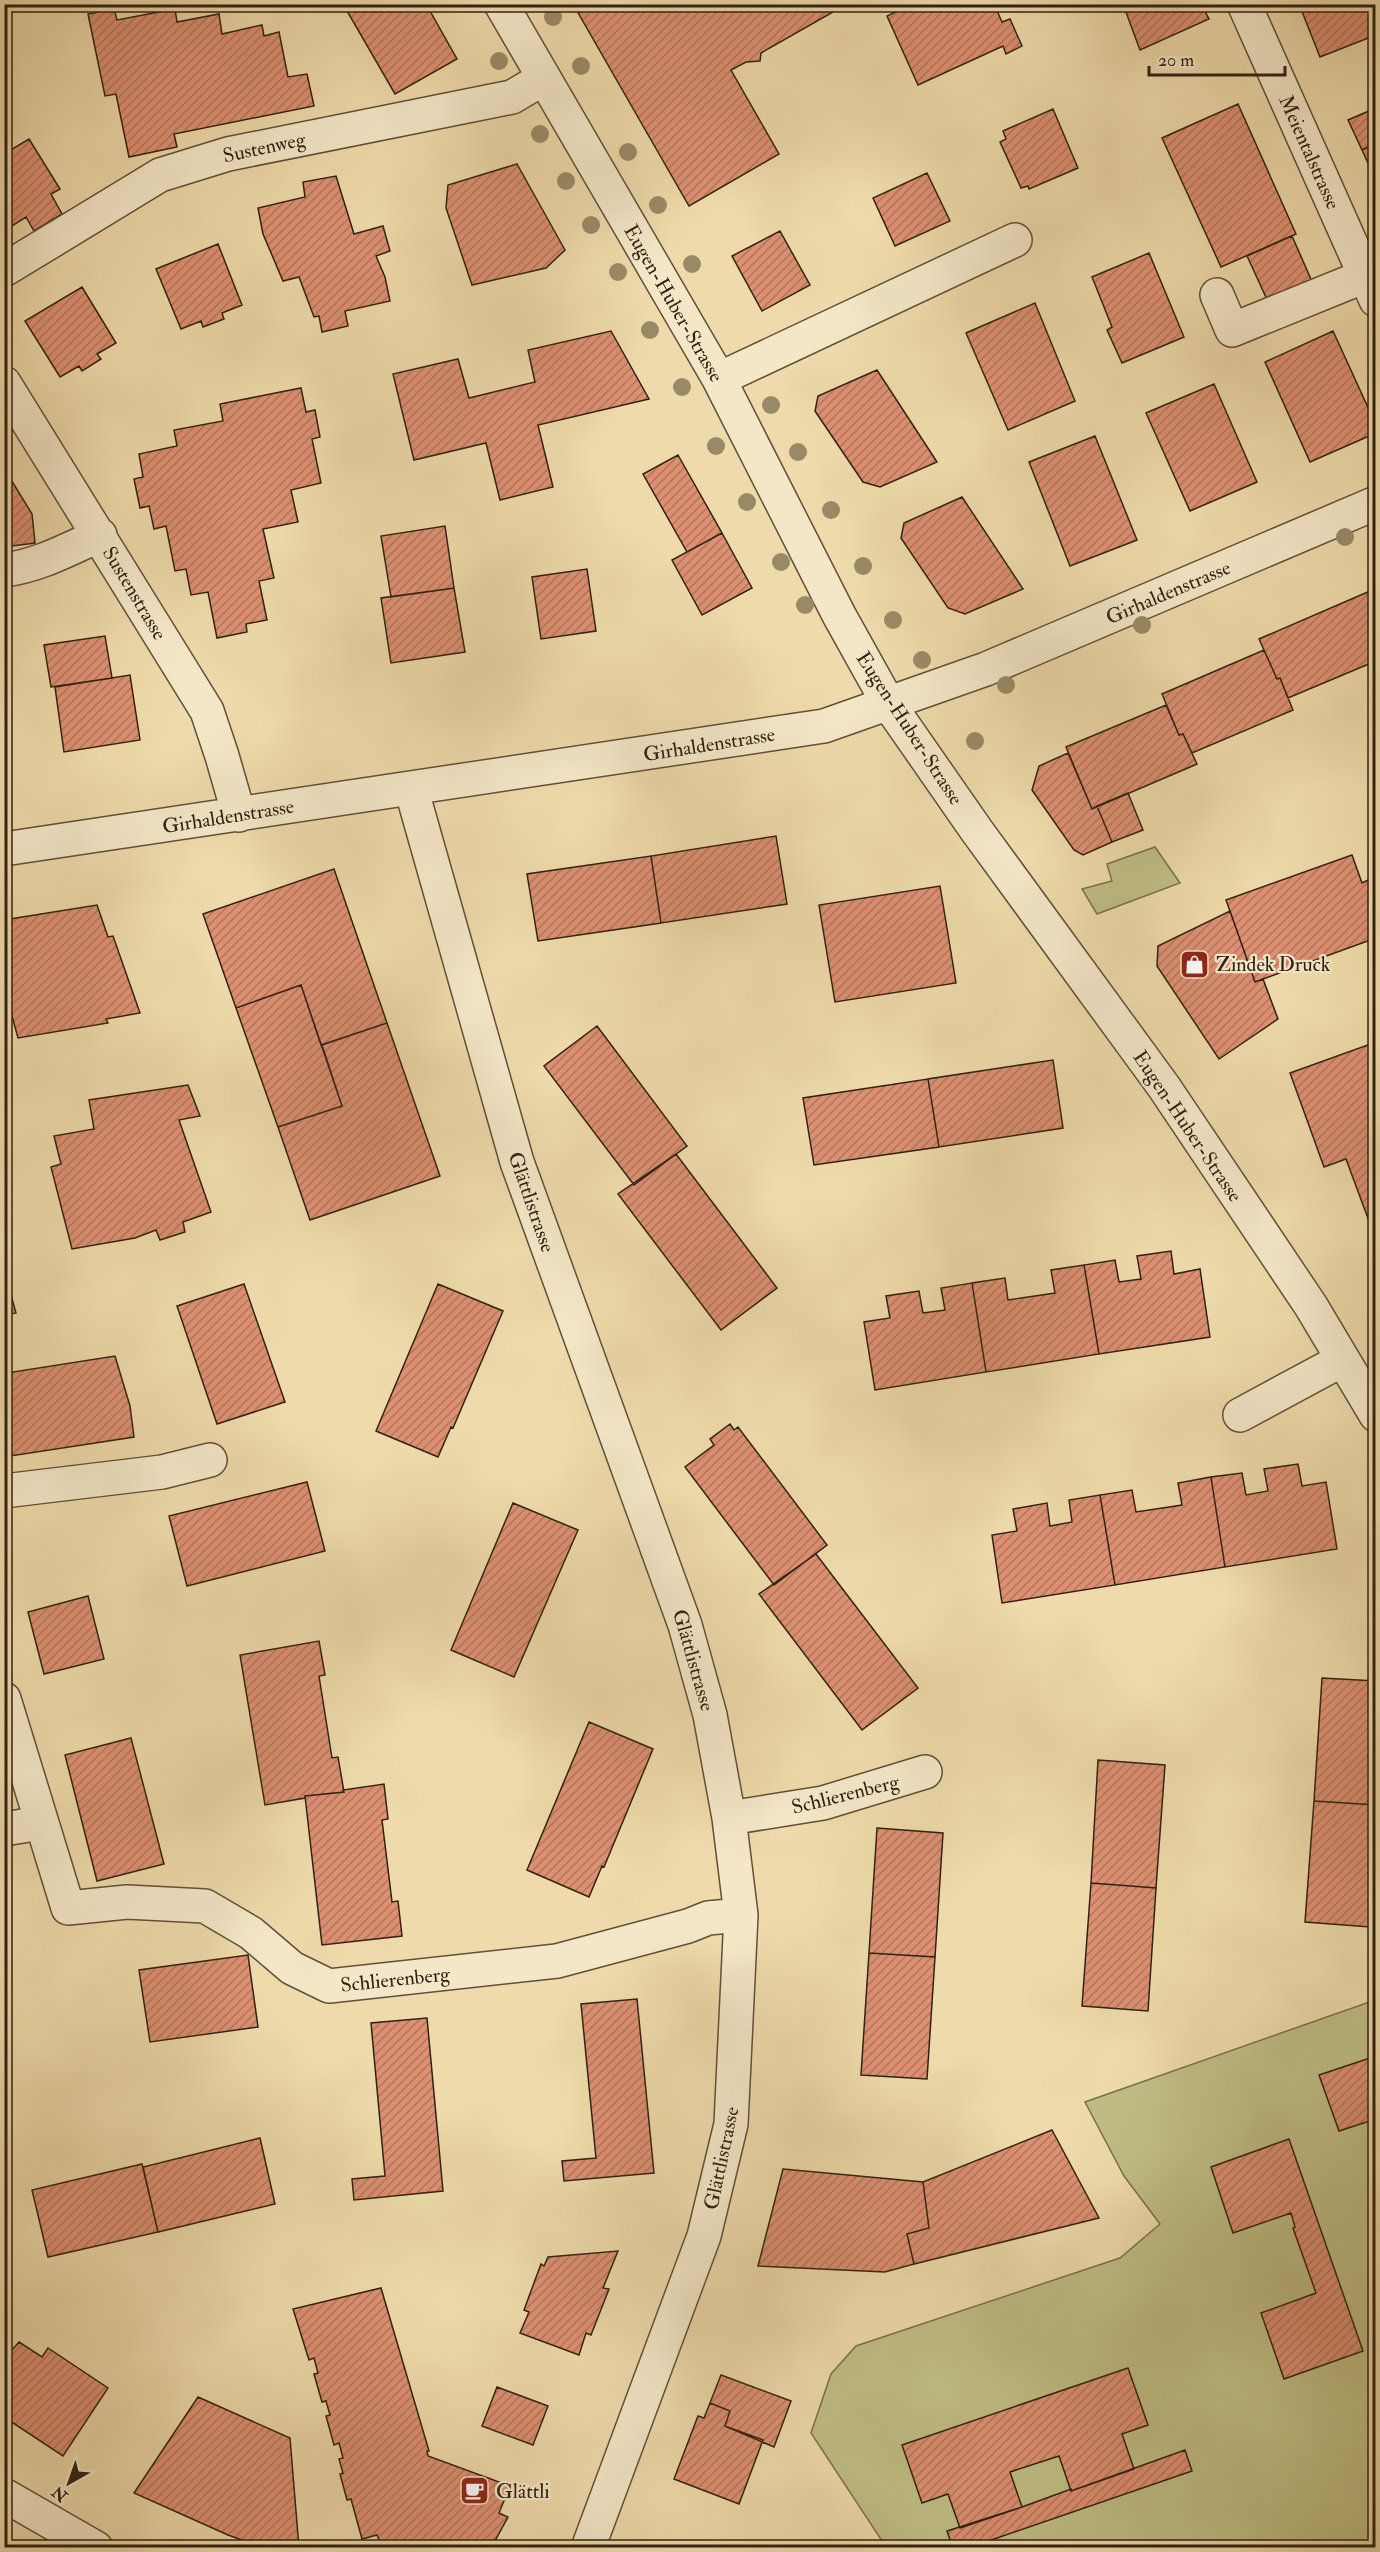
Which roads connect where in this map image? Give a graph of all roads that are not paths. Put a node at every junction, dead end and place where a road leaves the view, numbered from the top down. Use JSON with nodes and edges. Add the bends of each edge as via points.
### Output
{"nodes":[{"id":1,"x":501,"y":4,"type":"edge"},
{"id":2,"x":1244,"y":4,"type":"edge"},
{"id":3,"x":544,"y":78,"type":"junction"},
{"id":4,"x":1015,"y":240,"type":"dead end"},
{"id":5,"x":4,"y":270,"type":"edge"},
{"id":6,"x":1370,"y":288,"type":"edge"},
{"id":7,"x":1217,"y":295,"type":"dead end"},
{"id":8,"x":719,"y":379,"type":"junction"},
{"id":9,"x":4,"y":383,"type":"edge"},
{"id":10,"x":1376,"y":503,"type":"edge"},
{"id":11,"x":100,"y":535,"type":"junction"},
{"id":12,"x":4,"y":570,"type":"edge"},
{"id":13,"x":888,"y":703,"type":"junction"},
{"id":14,"x":411,"y":788,"type":"junction"},
{"id":15,"x":238,"y":815,"type":"junction"},
{"id":16,"x":4,"y":849,"type":"edge"},
{"id":17,"x":1342,"y":1360,"type":"junction"},
{"id":18,"x":1240,"y":1415,"type":"dead end"},
{"id":19,"x":1376,"y":1415,"type":"edge"},
{"id":20,"x":210,"y":1460,"type":"dead end"},
{"id":21,"x":4,"y":1491,"type":"edge"},
{"id":22,"x":4,"y":1699,"type":"edge"},
{"id":23,"x":925,"y":1772,"type":"dead end"},
{"id":24,"x":729,"y":1818,"type":"junction"},
{"id":25,"x":41,"y":1823,"type":"junction"},
{"id":26,"x":4,"y":1829,"type":"edge"},
{"id":27,"x":741,"y":1915,"type":"junction"},
{"id":28,"x":4,"y":2495,"type":"edge"},
{"id":29,"x":96,"y":2547,"type":"edge"},
{"id":30,"x":588,"y":2547,"type":"edge"}],
"edges":[{"from":1,"to":3,"type":"street","name":"Eugen-Huber-Strasse"},
{"from":2,"to":6,"type":"street","name":"Meientalstrasse"},
{"from":3,"to":5,"type":"street","name":"Sustenweg","via":[[512,97],[228,154],[174,169]]},
{"from":3,"to":8,"type":"street","name":"Eugen-Huber-Strasse"},
{"from":4,"to":8,"type":"street"},
{"from":6,"to":7,"type":"street","via":[[1232,330]]},
{"from":8,"to":13,"type":"street","name":"Eugen-Huber-Strasse"},
{"from":9,"to":11,"type":"street","name":"Sustenstrasse"},
{"from":10,"to":13,"type":"street","name":"Girhaldenstrasse","via":[[986,669]]},
{"from":11,"to":12,"type":"street","via":[[57,555]]},
{"from":11,"to":15,"type":"street","name":"Sustenstrasse","via":[[207,711]]},
{"from":13,"to":14,"type":"street","name":"Girhaldenstrasse","via":[[824,726]]},
{"from":13,"to":17,"type":"street","name":"Eugen-Huber-Strasse","via":[[1164,1087],[1311,1306]]},
{"from":14,"to":15,"type":"street","name":"Girhaldenstrasse"},
{"from":14,"to":24,"type":"street","name":"Glättlistrasse","via":[[517,1162],[685,1624],[710,1715]]},
{"from":15,"to":16,"type":"street","name":"Girhaldenstrasse"},
{"from":17,"to":18,"type":"street"},
{"from":17,"to":19,"type":"street","name":"Eugen-Huber-Strasse"},
{"from":20,"to":21,"type":"street","via":[[162,1472]]},
{"from":22,"to":25,"type":"street"},
{"from":23,"to":24,"type":"street","name":"Schlierenberg","via":[[823,1803]]},
{"from":24,"to":27,"type":"street","name":"Glättlistrasse"},
{"from":25,"to":26,"type":"street"},
{"from":25,"to":27,"type":"street","name":"Schlierenberg","via":[[68,1908],[127,1902],[205,1906],[251,1933],[292,1968],[329,1986],[557,1961],[708,1918]]},
{"from":27,"to":30,"type":"street","name":"Glättlistrasse","via":[[735,2075],[726,2146],[704,2236]]},
{"from":28,"to":29,"type":"street"}]}
